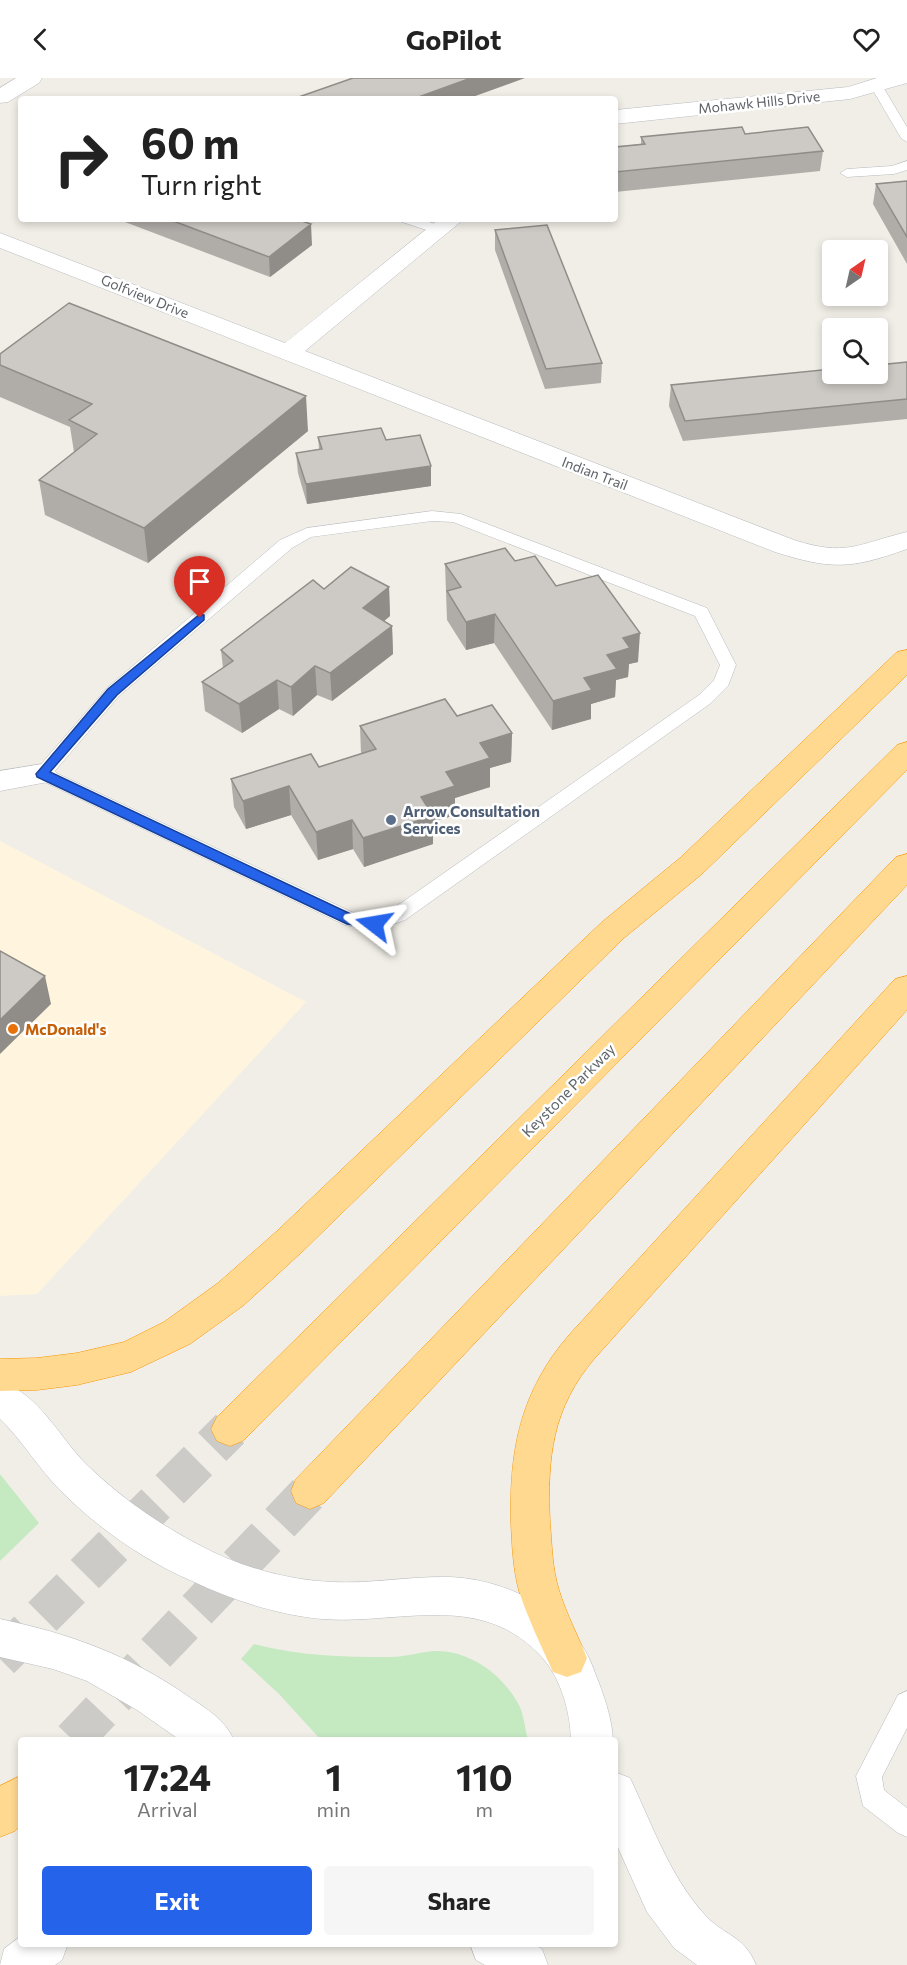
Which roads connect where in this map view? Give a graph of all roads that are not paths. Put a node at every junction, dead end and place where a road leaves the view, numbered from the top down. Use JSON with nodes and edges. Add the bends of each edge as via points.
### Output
{"nodes":[{"id":1,"x":31,"y":78,"type":"edge"},
{"id":2,"x":900,"y":78,"type":"edge"},
{"id":3,"x":877,"y":87,"type":"junction"},
{"id":4,"x":0,"y":98,"type":"edge"},
{"id":5,"x":618,"y":117,"type":"edge"},
{"id":6,"x":907,"y":138,"type":"edge"},
{"id":7,"x":907,"y":165,"type":"edge"},
{"id":8,"x":847,"y":173,"type":"dead end"},
{"id":9,"x":430,"y":222,"type":"edge"},
{"id":10,"x":446,"y":224,"type":"edge"},
{"id":11,"x":0,"y":240,"type":"edge"},
{"id":12,"x":289,"y":352,"type":"junction"},
{"id":13,"x":907,"y":540,"type":"edge"},
{"id":14,"x":907,"y":659,"type":"edge"},
{"id":15,"x":907,"y":752,"type":"edge"},
{"id":16,"x":42,"y":774,"type":"junction"},
{"id":17,"x":0,"y":781,"type":"edge"},
{"id":18,"x":907,"y":866,"type":"edge"},
{"id":19,"x":907,"y":988,"type":"edge"},
{"id":20,"x":0,"y":1374,"type":"edge"},
{"id":21,"x":0,"y":1397,"type":"edge"},
{"id":22,"x":230,"y":1429,"type":"tunnel mouth"},
{"id":23,"x":310,"y":1491,"type":"tunnel mouth"},
{"id":24,"x":0,"y":1638,"type":"edge"},
{"id":25,"x":567,"y":1658,"type":"junction"},
{"id":26,"x":907,"y":1703,"type":"edge"},
{"id":27,"x":209,"y":1737,"type":"edge"},
{"id":28,"x":592,"y":1737,"type":"edge"},
{"id":29,"x":618,"y":1800,"type":"edge"},
{"id":30,"x":907,"y":1824,"type":"edge"},
{"id":31,"x":42,"y":1947,"type":"edge"},
{"id":32,"x":497,"y":1947,"type":"edge"},
{"id":33,"x":20,"y":1965,"type":"edge"},
{"id":34,"x":526,"y":1965,"type":"edge"},
{"id":35,"x":734,"y":1965,"type":"edge"}],
"edges":[{"from":1,"to":4,"type":"street"},
{"from":2,"to":3,"type":"street","name":"Mohawk Hills Drive"},
{"from":3,"to":5,"type":"street","name":"Mohawk Hills Drive"},
{"from":3,"to":6,"type":"lane"},
{"from":7,"to":8,"type":"lane","via":[[894,170]]},
{"from":9,"to":10,"type":"lane"},
{"from":10,"to":12,"type":"street"},
{"from":11,"to":12,"type":"street","name":"Golfview Drive"},
{"from":12,"to":13,"type":"street","name":"Indian Trail","via":[[795,549],[836,558],[874,552]]},
{"from":14,"to":20,"type":"highway","via":[[691,866],[613,930],[231,1294],[177,1333],[131,1356],[77,1369]]},
{"from":15,"to":22,"type":"highway","name":"Keystone Parkway"},
{"from":16,"to":16,"type":"lane","via":[[113,692],[286,544],[306,533],[432,516],[455,517],[701,612],[728,665],[722,682],[705,699],[398,915],[374,924],[352,920]]},
{"from":16,"to":17,"type":"street"},
{"from":18,"to":23,"type":"highway"},
{"from":19,"to":25,"type":"highway","via":[[613,1313],[556,1383],[534,1440],[531,1508],[539,1590]]},
{"from":21,"to":25,"type":"street","via":[[30,1422],[58,1460],[94,1496],[152,1538],[208,1569],[301,1599],[454,1596],[483,1601],[513,1611],[542,1629]]},
{"from":24,"to":27,"type":"street","via":[[83,1659],[118,1676]]},
{"from":25,"to":28,"type":"street","via":[[586,1703]]},
{"from":26,"to":30,"type":"lane","via":[[869,1776],[872,1797]]},
{"from":29,"to":35,"type":"street","via":[[663,1896],[690,1932]]},
{"from":31,"to":33,"type":"street"},
{"from":32,"to":34,"type":"street"}]}
